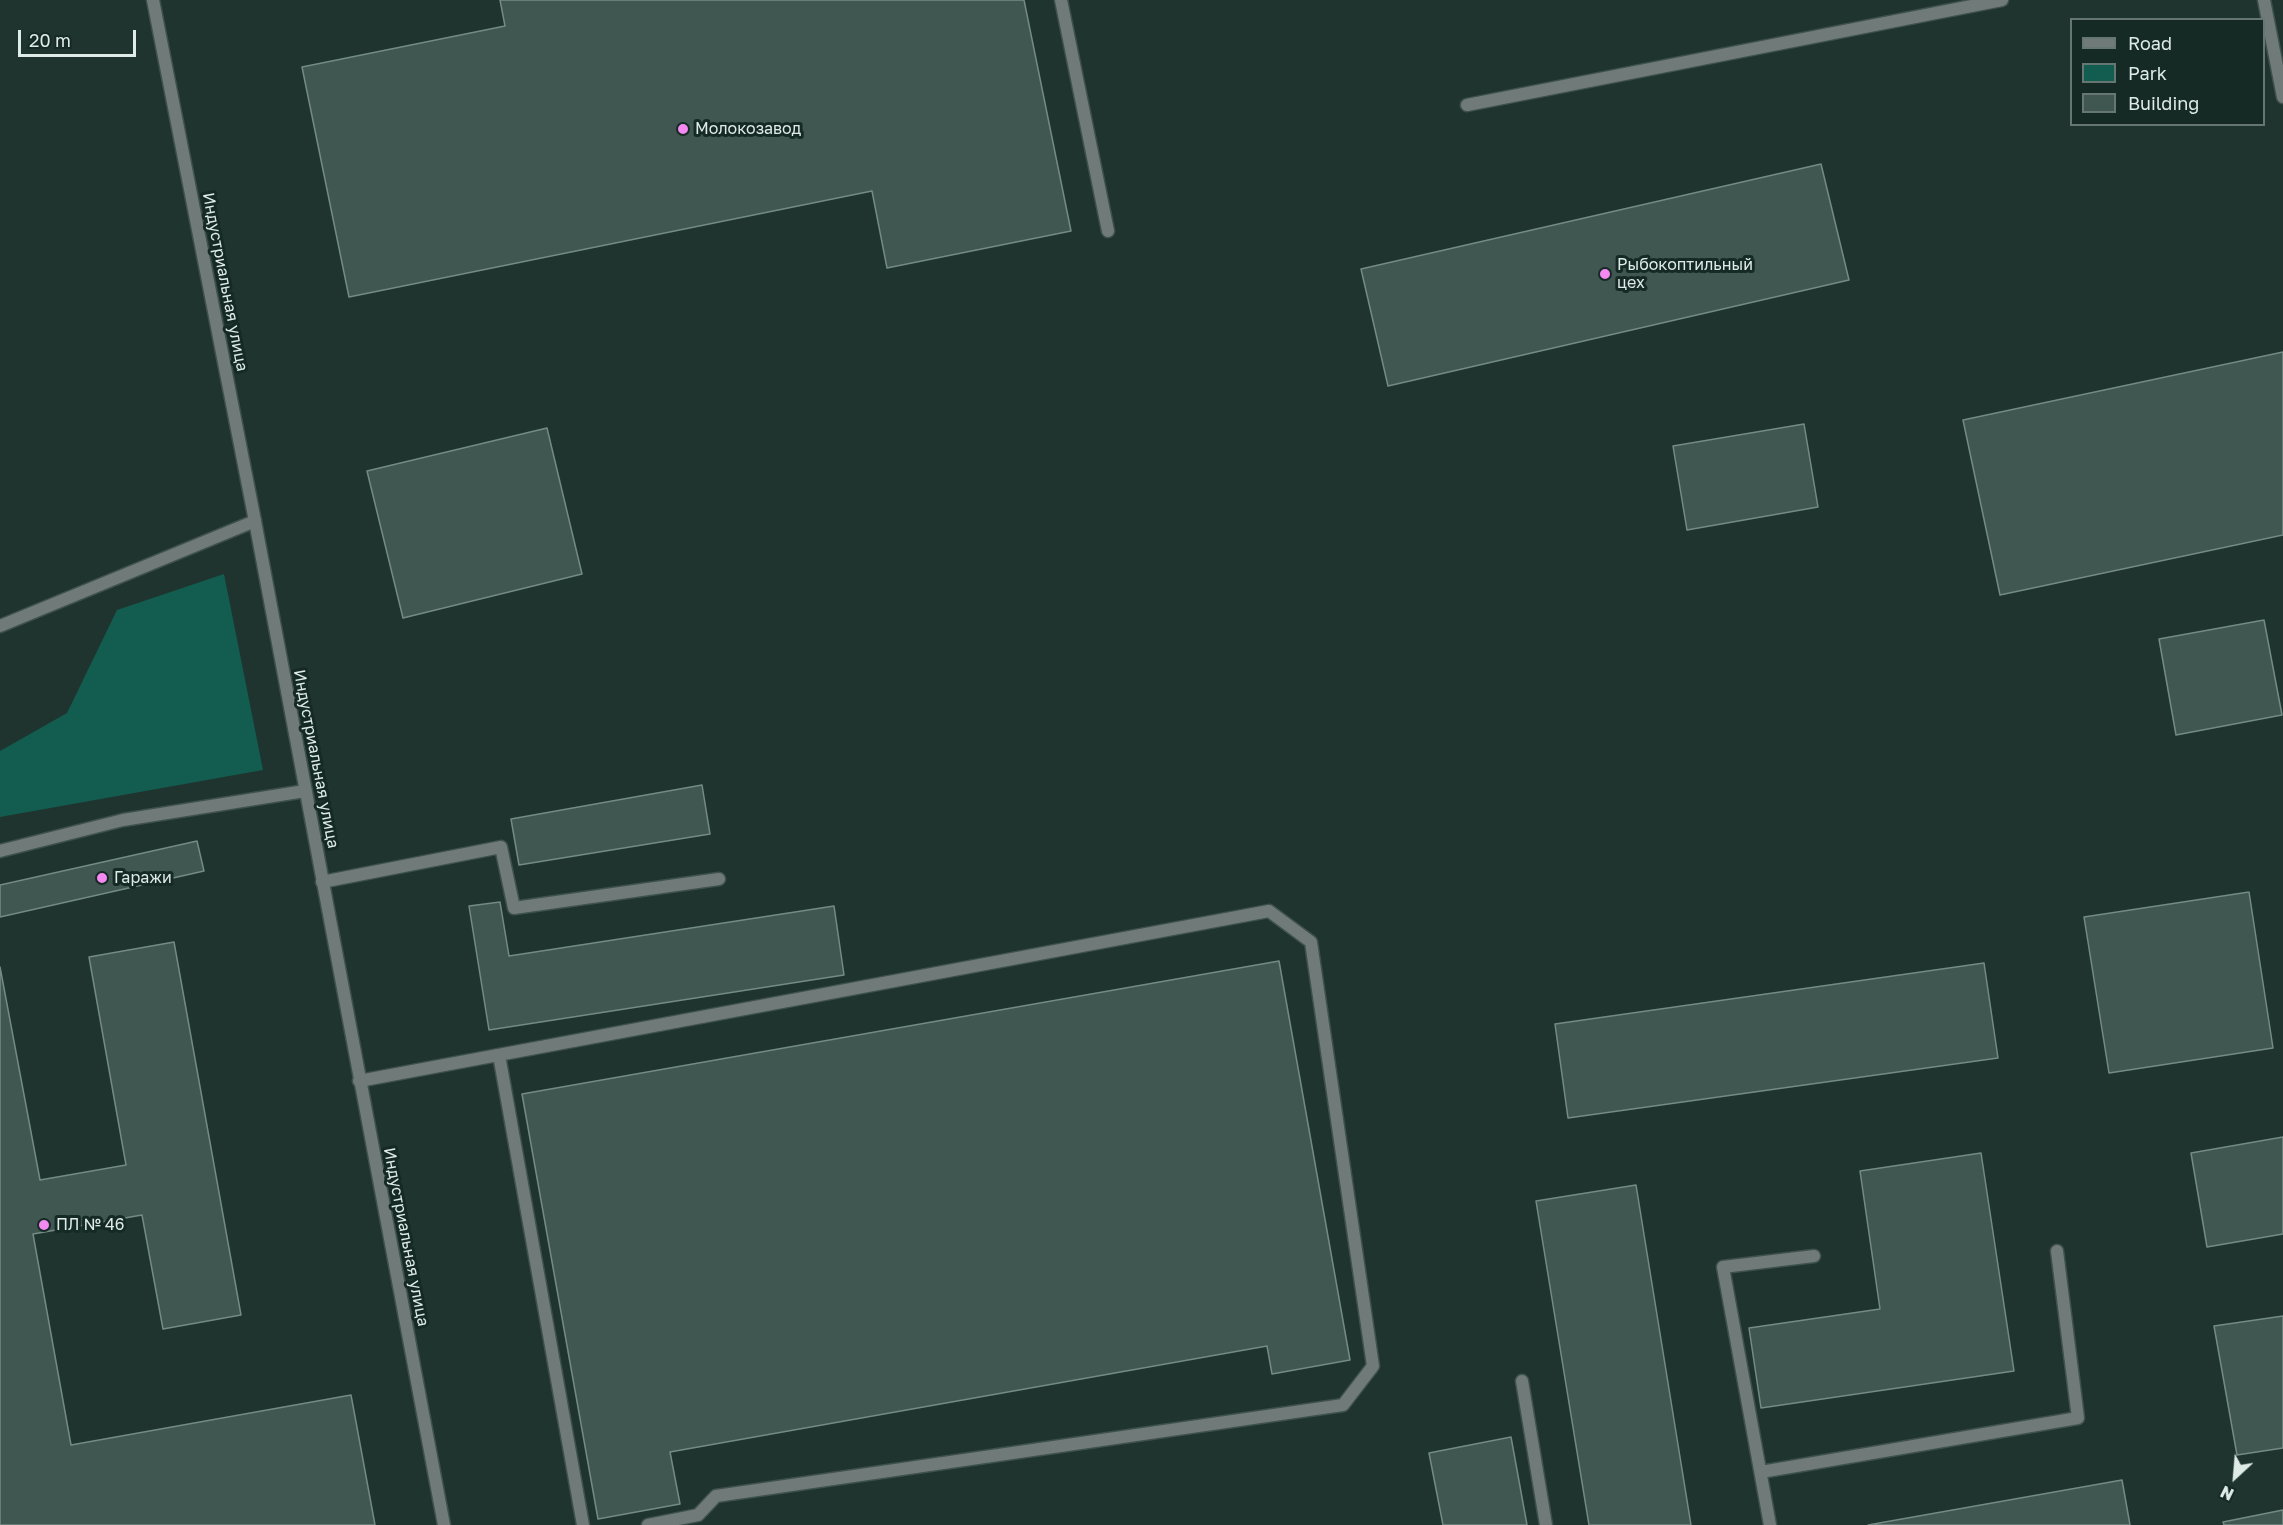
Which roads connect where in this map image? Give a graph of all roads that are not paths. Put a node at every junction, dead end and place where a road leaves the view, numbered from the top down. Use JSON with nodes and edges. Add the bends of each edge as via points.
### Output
{"nodes":[{"id":1,"x":153,"y":0,"type":"edge"},
{"id":2,"x":1060,"y":0,"type":"edge"},
{"id":3,"x":2002,"y":0,"type":"edge"},
{"id":4,"x":2264,"y":0,"type":"edge"},
{"id":5,"x":2283,"y":97,"type":"edge"},
{"id":6,"x":1467,"y":105,"type":"dead end"},
{"id":7,"x":1108,"y":231,"type":"dead end"},
{"id":8,"x":255,"y":521,"type":"junction"},
{"id":9,"x":0,"y":626,"type":"edge"},
{"id":10,"x":305,"y":791,"type":"junction"},
{"id":11,"x":0,"y":851,"type":"edge"},
{"id":12,"x":719,"y":879,"type":"dead end"},
{"id":13,"x":322,"y":882,"type":"junction"},
{"id":14,"x":499,"y":1055,"type":"junction"},
{"id":15,"x":359,"y":1081,"type":"junction"},
{"id":16,"x":2057,"y":1251,"type":"dead end"},
{"id":17,"x":1814,"y":1256,"type":"dead end"},
{"id":18,"x":1522,"y":1382,"type":"dead end"},
{"id":19,"x":1761,"y":1472,"type":"junction"},
{"id":20,"x":444,"y":1525,"type":"edge"},
{"id":21,"x":583,"y":1525,"type":"edge"},
{"id":22,"x":648,"y":1525,"type":"edge"},
{"id":23,"x":1546,"y":1525,"type":"edge"},
{"id":24,"x":1770,"y":1525,"type":"edge"}],
"edges":[{"from":1,"to":8,"type":"street","name":"Индустриальная улица"},
{"from":2,"to":7,"type":"street"},
{"from":3,"to":6,"type":"street"},
{"from":4,"to":5,"type":"street"},
{"from":8,"to":9,"type":"street"},
{"from":8,"to":10,"type":"street","name":"Индустриальная улица"},
{"from":10,"to":11,"type":"street","via":[[123,820]]},
{"from":10,"to":13,"type":"street","name":"Индустриальная улица"},
{"from":12,"to":13,"type":"street","via":[[514,908],[501,847]]},
{"from":13,"to":15,"type":"street","name":"Индустриальная улица"},
{"from":14,"to":15,"type":"street"},
{"from":14,"to":21,"type":"street"},
{"from":14,"to":22,"type":"street","via":[[1269,911],[1311,942],[1373,1366],[1343,1405],[716,1496],[698,1515]]},
{"from":15,"to":20,"type":"street","name":"Индустриальная улица"},
{"from":16,"to":19,"type":"street","via":[[2078,1418]]},
{"from":17,"to":19,"type":"street","via":[[1723,1267]]},
{"from":18,"to":23,"type":"street"},
{"from":19,"to":24,"type":"street"}]}
